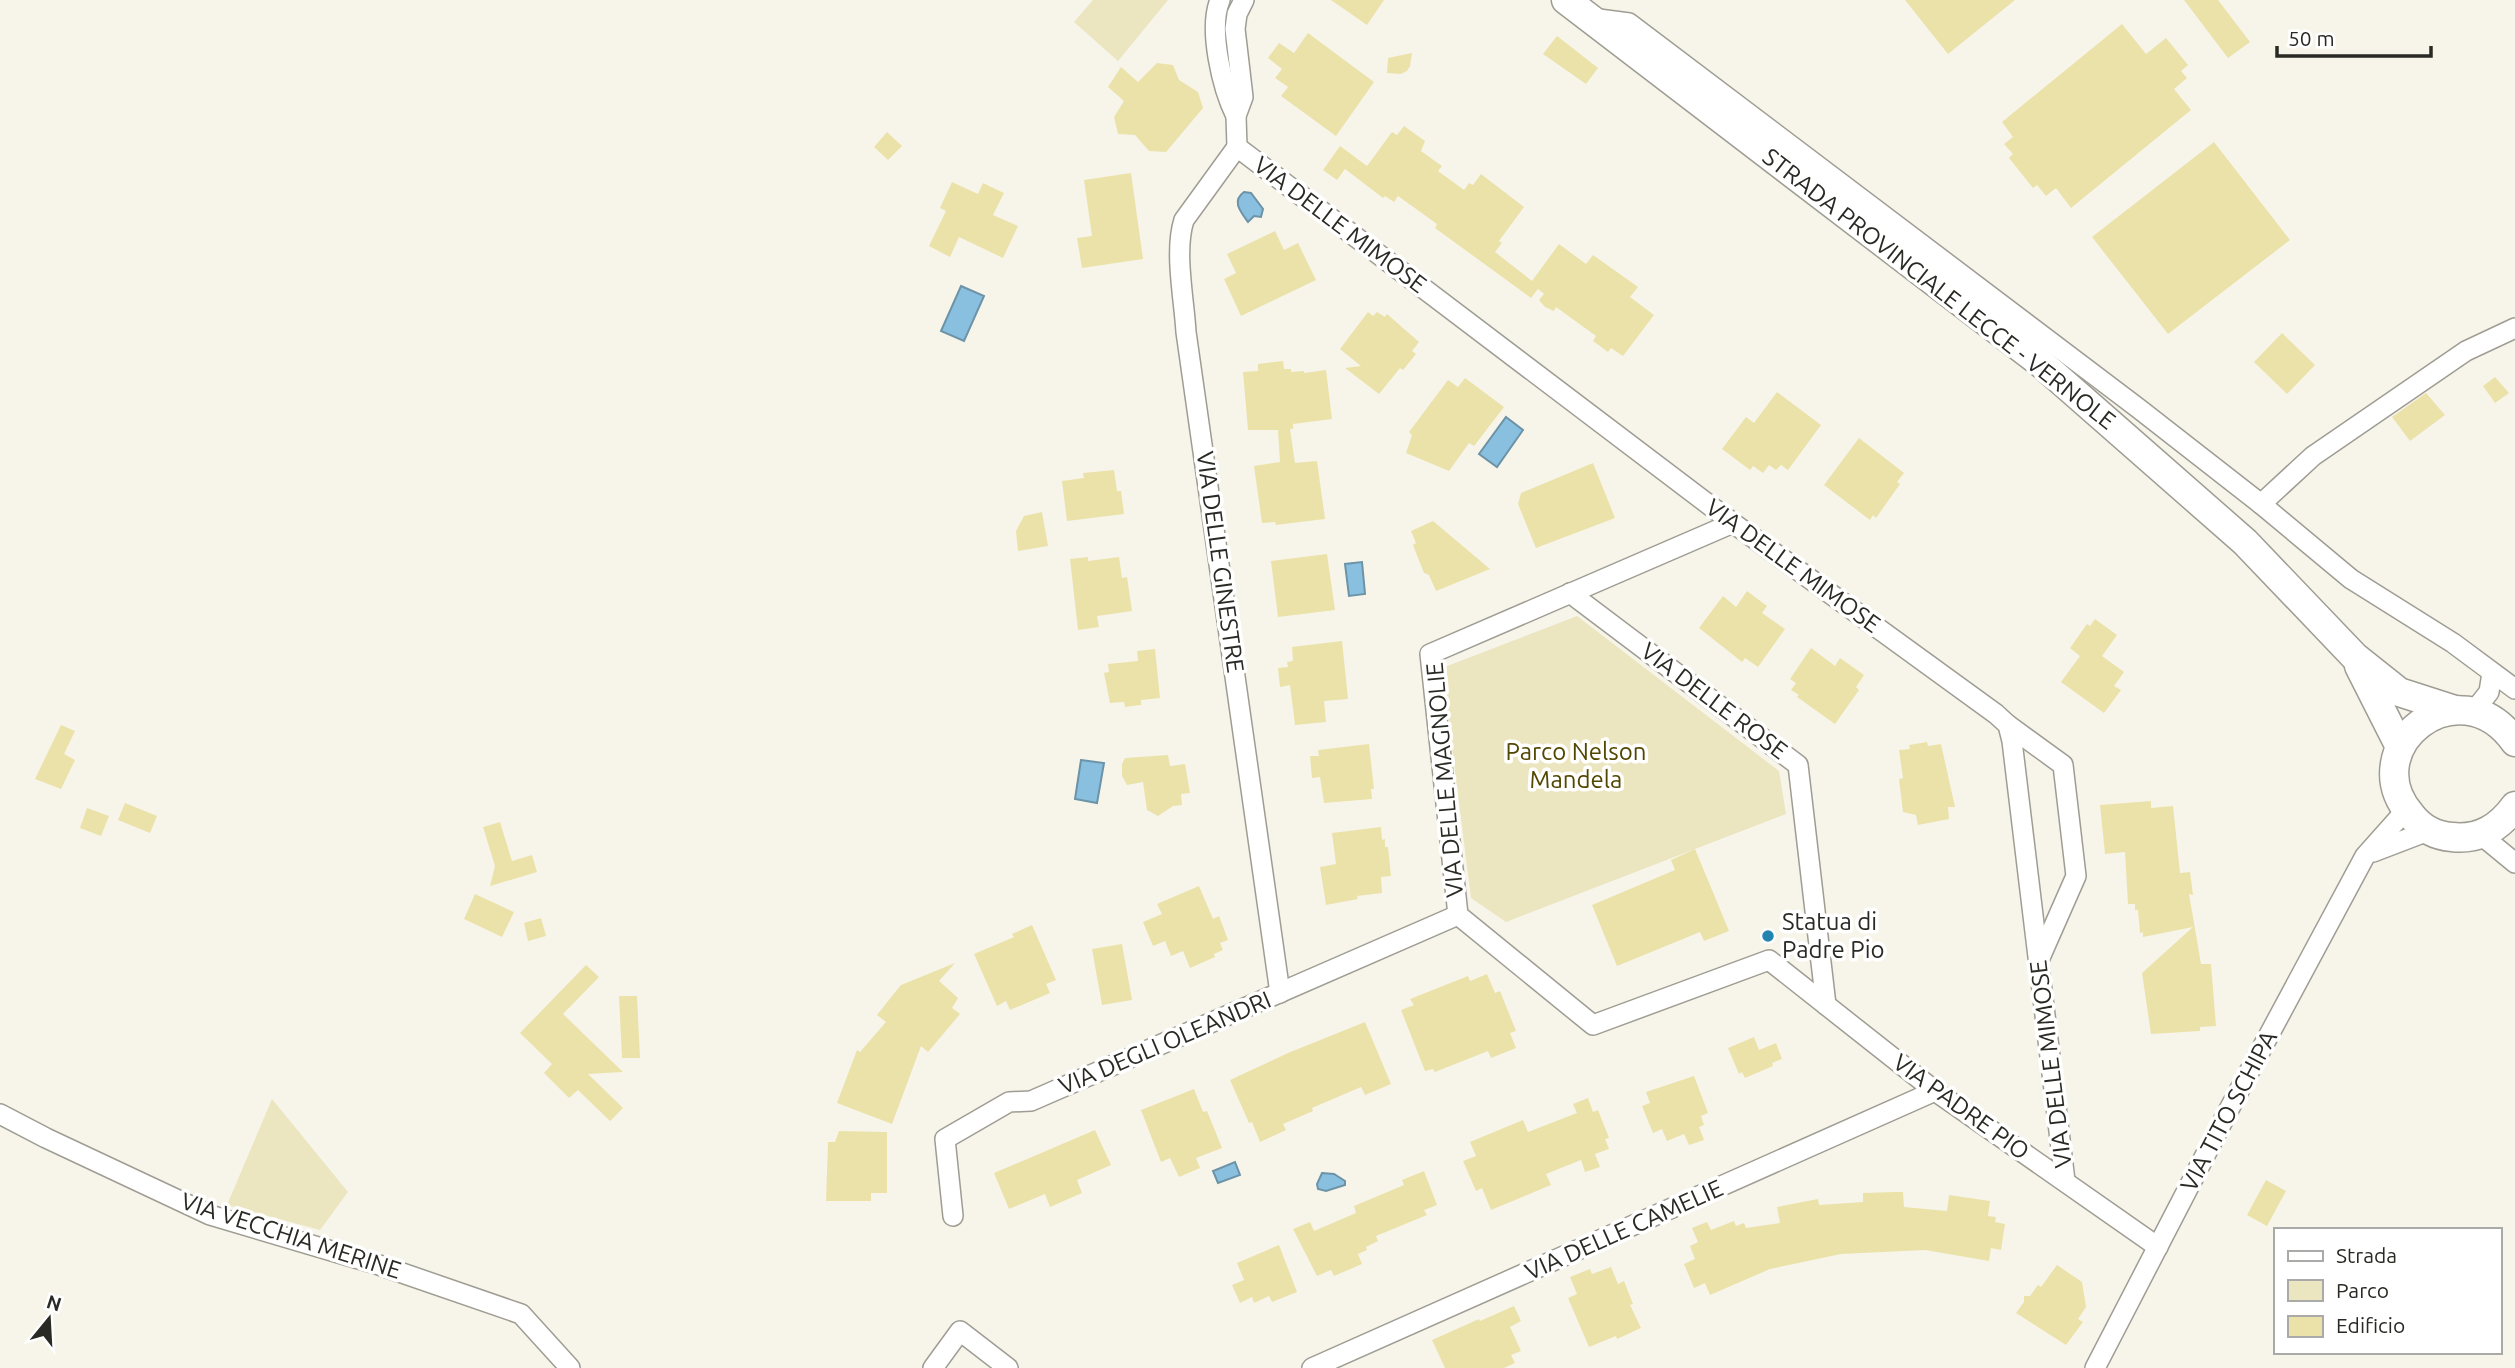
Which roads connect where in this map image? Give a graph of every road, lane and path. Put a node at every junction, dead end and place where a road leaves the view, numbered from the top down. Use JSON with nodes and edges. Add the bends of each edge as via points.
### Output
{"nodes":[{"id":1,"x":1220,"y":0,"type":"edge"},
{"id":2,"x":1244,"y":0,"type":"edge"},
{"id":3,"x":1566,"y":0,"type":"edge"},
{"id":4,"x":1590,"y":18,"type":"junction"},
{"id":5,"x":1236,"y":116,"type":"junction"},
{"id":6,"x":1237,"y":147,"type":"junction"},
{"id":7,"x":2515,"y":328,"type":"edge"},
{"id":8,"x":2261,"y":504,"type":"junction"},
{"id":9,"x":1733,"y":523,"type":"junction"},
{"id":10,"x":1570,"y":593,"type":"junction"},
{"id":11,"x":2355,"y":657,"type":"junction"},
{"id":12,"x":2492,"y":673,"type":"junction"},
{"id":13,"x":2515,"y":689,"type":"edge"},
{"id":14,"x":2464,"y":710,"type":"junction"},
{"id":15,"x":2008,"y":725,"type":"junction"},
{"id":16,"x":2515,"y":742,"type":"edge"},
{"id":17,"x":2400,"y":747,"type":"junction"},
{"id":18,"x":2406,"y":810,"type":"junction"},
{"id":19,"x":2512,"y":815,"type":"edge"},
{"id":20,"x":2428,"y":831,"type":"junction"},
{"id":21,"x":2481,"y":835,"type":"junction"},
{"id":22,"x":2365,"y":856,"type":"junction"},
{"id":23,"x":2515,"y":863,"type":"edge"},
{"id":24,"x":1458,"y":915,"type":"junction"},
{"id":25,"x":1769,"y":960,"type":"joint"},
{"id":26,"x":2038,"y":961,"type":"junction"},
{"id":27,"x":1280,"y":993,"type":"junction"},
{"id":28,"x":1826,"y":1005,"type":"junction"},
{"id":29,"x":1935,"y":1091,"type":"junction"},
{"id":30,"x":0,"y":1114,"type":"edge"},
{"id":31,"x":2065,"y":1181,"type":"junction"},
{"id":32,"x":953,"y":1216,"type":"dead end"},
{"id":33,"x":2158,"y":1247,"type":"junction"},
{"id":34,"x":570,"y":1368,"type":"edge"},
{"id":35,"x":933,"y":1368,"type":"edge"},
{"id":36,"x":1008,"y":1368,"type":"edge"},
{"id":37,"x":1312,"y":1368,"type":"edge"},
{"id":38,"x":2095,"y":1368,"type":"edge"}],
"edges":[{"from":1,"to":5,"type":"street","name":"VIA DELLE MIMOSE","via":[[1215,12],[1216,33],[1228,99]]},
{"from":2,"to":5,"type":"street","name":"VIA DELLE MIMOSE","via":[[1235,29],[1243,97]]},
{"from":3,"to":4,"type":"main road","name":"STRADA PROVINCIALE LECCE - VERNOLE"},
{"from":4,"to":8,"type":"street","via":[[1629,23]]},
{"from":4,"to":11,"type":"main road","name":"STRADA PROVINCIALE LECCE - VERNOLE","via":[[2042,364],[2245,542]]},
{"from":5,"to":6,"type":"street","name":"VIA DELLE MIMOSE"},
{"from":6,"to":9,"type":"street","name":"VIA DELLE MIMOSE"},
{"from":6,"to":27,"type":"street","name":"VIA DELLE GINESTRE","via":[[1184,220],[1180,250],[1186,332]]},
{"from":7,"to":8,"type":"street","via":[[2466,351],[2313,456]]},
{"from":8,"to":12,"type":"street","via":[[2351,579]]},
{"from":9,"to":10,"type":"street","name":"VIA DELLE MAGNOLIE"},
{"from":9,"to":15,"type":"street","name":"VIA DELLE MIMOSE"},
{"from":10,"to":24,"type":"street","name":"VIA DELLE MAGNOLIE","via":[[1430,654]]},
{"from":10,"to":28,"type":"street","name":"VIA DELLE ROSE","via":[[1798,765]]},
{"from":11,"to":14,"type":"main road","name":"STRADA PROVINCIALE LECCE - VERNOLE","via":[[2399,692]]},
{"from":11,"to":17,"type":"main road","name":"STRADA PROVINCIALE LECCE - VERNOLE"},
{"from":12,"to":13,"type":"street"},
{"from":12,"to":14,"type":"street","via":[[2488,692]]},
{"from":14,"to":16,"type":"main road","name":"STRADA PROVINCIALE LECCE - VERNOLE","via":[[2491,718]]},
{"from":14,"to":17,"type":"main road","via":[[2438,713],[2422,721]]},
{"from":15,"to":26,"type":"street","name":"VIA DELLE MIMOSE"},
{"from":15,"to":26,"type":"street","via":[[2063,765],[2076,876]]},
{"from":17,"to":18,"type":"main road","via":[[2395,768],[2397,790]]},
{"from":18,"to":20,"type":"main road"},
{"from":18,"to":22,"type":"street","name":"VIA TITO SCHIPA"},
{"from":19,"to":21,"type":"main road"},
{"from":20,"to":21,"type":"main road","via":[[2445,837]]},
{"from":20,"to":22,"type":"street"},
{"from":21,"to":23,"type":"street"},
{"from":22,"to":33,"type":"street","name":"VIA TITO SCHIPA"},
{"from":24,"to":25,"type":"street","name":"VIA DELLE MAGNOLIE","via":[[1593,1024]]},
{"from":24,"to":27,"type":"street","name":"VIA DEGLI OLEANDRI"},
{"from":25,"to":28,"type":"street","name":"VIA PADRE PIO"},
{"from":26,"to":31,"type":"street","name":"VIA DELLE MIMOSE"},
{"from":27,"to":32,"type":"street","name":"VIA DEGLI OLEANDRI","via":[[1031,1101],[1009,1102],[945,1139]]},
{"from":28,"to":29,"type":"street","name":"VIA PADRE PIO"},
{"from":29,"to":31,"type":"street","name":"VIA PADRE PIO"},
{"from":29,"to":37,"type":"street","name":"VIA DELLE CAMELIE"},
{"from":30,"to":34,"type":"street","name":"VIA VECCHIA MERINE","via":[[210,1214],[522,1314]]},
{"from":31,"to":33,"type":"street","name":"VIA PADRE PIO"},
{"from":33,"to":38,"type":"street","name":"VIA TITO SCHIPA"},
{"from":35,"to":36,"type":"street","via":[[960,1331]]}]}
